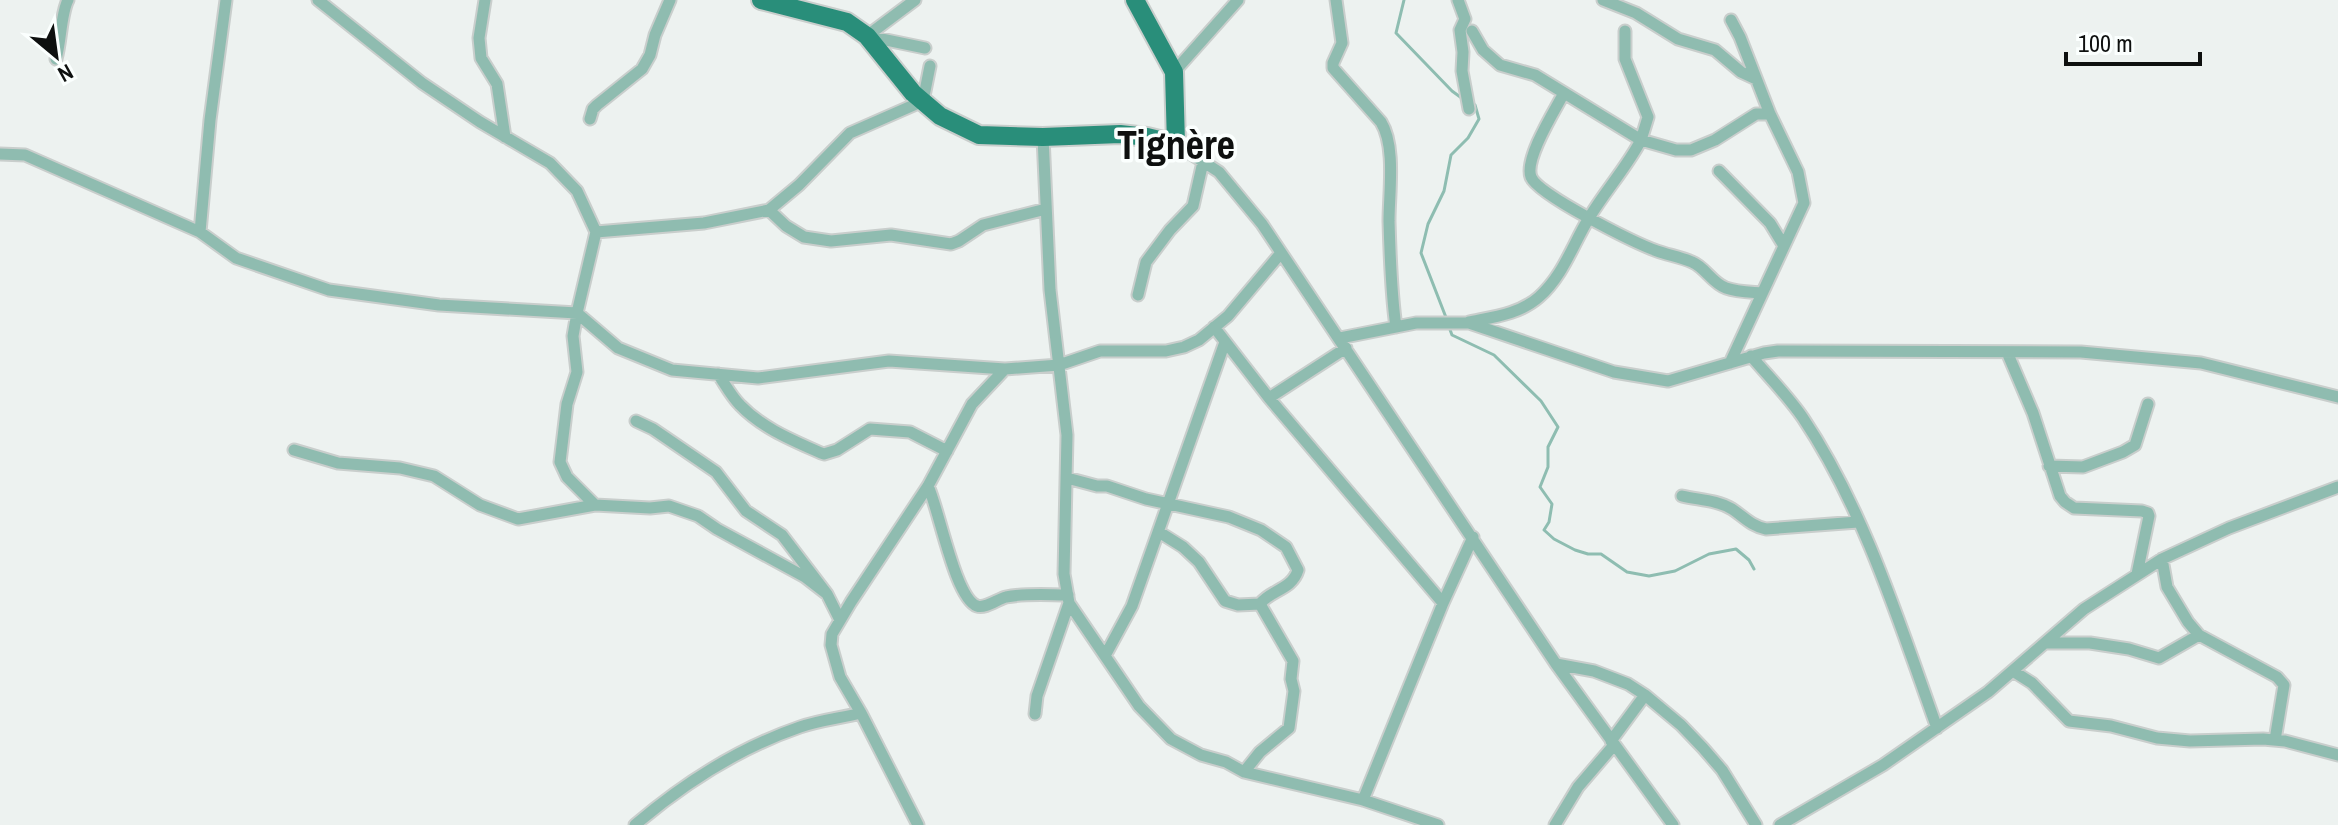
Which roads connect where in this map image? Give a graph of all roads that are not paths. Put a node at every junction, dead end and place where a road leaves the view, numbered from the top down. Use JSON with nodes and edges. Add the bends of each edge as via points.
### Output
{"nodes":[{"id":1,"x":68,"y":0,"type":"edge"},
{"id":2,"x":226,"y":0,"type":"edge"},
{"id":3,"x":318,"y":0,"type":"edge"},
{"id":4,"x":485,"y":0,"type":"edge"},
{"id":5,"x":670,"y":0,"type":"edge"},
{"id":6,"x":761,"y":0,"type":"edge"},
{"id":7,"x":915,"y":0,"type":"edge"},
{"id":8,"x":1135,"y":0,"type":"edge"},
{"id":9,"x":1238,"y":0,"type":"edge"},
{"id":10,"x":1336,"y":0,"type":"edge"},
{"id":11,"x":1458,"y":0,"type":"edge"},
{"id":12,"x":1603,"y":0,"type":"edge"},
{"id":13,"x":1731,"y":20,"type":"dead end"},
{"id":14,"x":1472,"y":31,"type":"dead end"},
{"id":15,"x":1625,"y":31,"type":"dead end"},
{"id":16,"x":867,"y":36,"type":"junction"},
{"id":17,"x":925,"y":48,"type":"dead end"},
{"id":18,"x":56,"y":59,"type":"dead end"},
{"id":19,"x":930,"y":66,"type":"dead end"},
{"id":20,"x":1174,"y":72,"type":"junction"},
{"id":21,"x":1756,"y":79,"type":"junction"},
{"id":22,"x":1564,"y":93,"type":"junction"},
{"id":23,"x":923,"y":101,"type":"junction"},
{"id":24,"x":1469,"y":109,"type":"dead end"},
{"id":25,"x":1770,"y":114,"type":"junction"},
{"id":26,"x":590,"y":119,"type":"dead end"},
{"id":27,"x":505,"y":137,"type":"junction"},
{"id":28,"x":1043,"y":137,"type":"junction"},
{"id":29,"x":1641,"y":140,"type":"junction"},
{"id":30,"x":1176,"y":144,"type":"junction"},
{"id":31,"x":0,"y":154,"type":"edge"},
{"id":32,"x":1203,"y":162,"type":"junction"},
{"id":33,"x":1719,"y":171,"type":"dead end"},
{"id":34,"x":1046,"y":209,"type":"junction"},
{"id":35,"x":769,"y":210,"type":"junction"},
{"id":36,"x":1590,"y":217,"type":"junction"},
{"id":37,"x":200,"y":232,"type":"junction"},
{"id":38,"x":596,"y":232,"type":"junction"},
{"id":39,"x":1784,"y":246,"type":"junction"},
{"id":40,"x":1281,"y":253,"type":"junction"},
{"id":41,"x":1762,"y":293,"type":"junction"},
{"id":42,"x":1138,"y":295,"type":"dead end"},
{"id":43,"x":577,"y":313,"type":"junction"},
{"id":44,"x":1469,"y":323,"type":"junction"},
{"id":45,"x":1214,"y":327,"type":"junction"},
{"id":46,"x":1396,"y":327,"type":"junction"},
{"id":47,"x":1225,"y":342,"type":"junction"},
{"id":48,"x":1343,"y":343,"type":"junction"},
{"id":49,"x":2007,"y":352,"type":"junction"},
{"id":50,"x":1751,"y":356,"type":"junction"},
{"id":51,"x":1730,"y":363,"type":"junction"},
{"id":52,"x":1059,"y":365,"type":"junction"},
{"id":53,"x":1005,"y":369,"type":"junction"},
{"id":54,"x":718,"y":374,"type":"junction"},
{"id":55,"x":2338,"y":397,"type":"edge"},
{"id":56,"x":1269,"y":398,"type":"junction"},
{"id":57,"x":2148,"y":404,"type":"dead end"},
{"id":58,"x":636,"y":421,"type":"dead end"},
{"id":59,"x":294,"y":450,"type":"dead end"},
{"id":60,"x":947,"y":451,"type":"junction"},
{"id":61,"x":2049,"y":466,"type":"junction"},
{"id":62,"x":1067,"y":478,"type":"junction"},
{"id":63,"x":928,"y":486,"type":"junction"},
{"id":64,"x":2338,"y":487,"type":"edge"},
{"id":65,"x":1682,"y":496,"type":"dead end"},
{"id":66,"x":1169,"y":504,"type":"junction"},
{"id":67,"x":595,"y":505,"type":"junction"},
{"id":68,"x":1858,"y":522,"type":"junction"},
{"id":69,"x":1159,"y":532,"type":"junction"},
{"id":70,"x":1473,"y":537,"type":"junction"},
{"id":71,"x":2162,"y":559,"type":"junction"},
{"id":72,"x":2137,"y":574,"type":"junction"},
{"id":73,"x":827,"y":594,"type":"junction"},
{"id":74,"x":1069,"y":599,"type":"junction"},
{"id":75,"x":1443,"y":603,"type":"junction"},
{"id":76,"x":1260,"y":604,"type":"junction"},
{"id":77,"x":840,"y":620,"type":"junction"},
{"id":78,"x":2199,"y":635,"type":"junction"},
{"id":79,"x":2045,"y":643,"type":"junction"},
{"id":80,"x":1106,"y":654,"type":"junction"},
{"id":81,"x":1556,"y":664,"type":"junction"},
{"id":82,"x":2013,"y":671,"type":"junction"},
{"id":83,"x":1645,"y":695,"type":"junction"},
{"id":84,"x":861,"y":713,"type":"junction"},
{"id":85,"x":1035,"y":714,"type":"dead end"},
{"id":86,"x":1937,"y":728,"type":"junction"},
{"id":87,"x":2275,"y":740,"type":"junction"},
{"id":88,"x":1613,"y":743,"type":"junction"},
{"id":89,"x":2338,"y":755,"type":"edge"},
{"id":90,"x":1244,"y":772,"type":"junction"},
{"id":91,"x":1363,"y":800,"type":"junction"},
{"id":92,"x":635,"y":825,"type":"edge"},
{"id":93,"x":918,"y":825,"type":"edge"},
{"id":94,"x":1438,"y":825,"type":"edge"},
{"id":95,"x":1555,"y":825,"type":"edge"},
{"id":96,"x":1671,"y":825,"type":"edge"},
{"id":97,"x":1756,"y":825,"type":"edge"},
{"id":98,"x":1780,"y":825,"type":"edge"}],
"edges":[{"from":1,"to":18,"type":"street"},
{"from":2,"to":37,"type":"street"},
{"from":3,"to":27,"type":"street","via":[[422,83]]},
{"from":4,"to":27,"type":"street","via":[[481,58],[497,84]]},
{"from":5,"to":26,"type":"street","via":[[647,63],[593,109]]},
{"from":6,"to":16,"type":"main road","via":[[847,22]]},
{"from":7,"to":16,"type":"street"},
{"from":8,"to":20,"type":"main road"},
{"from":9,"to":20,"type":"street"},
{"from":10,"to":46,"type":"street","via":[[1342,43],[1333,68],[1386,133]]},
{"from":11,"to":24,"type":"street","via":[[1465,19],[1460,30]]},
{"from":12,"to":21,"type":"street","via":[[1678,39],[1715,50]]},
{"from":13,"to":21,"type":"street"},
{"from":14,"to":22,"type":"street","via":[[1500,65],[1535,75]]},
{"from":15,"to":29,"type":"street","via":[[1625,59],[1648,117]]},
{"from":16,"to":17,"type":"street"},
{"from":16,"to":23,"type":"main road"},
{"from":19,"to":23,"type":"street"},
{"from":20,"to":30,"type":"main road"},
{"from":21,"to":25,"type":"street"},
{"from":22,"to":29,"type":"street"},
{"from":22,"to":36,"type":"street","via":[[1537,145],[1530,175],[1548,194]]},
{"from":23,"to":28,"type":"main road","via":[[979,135]]},
{"from":23,"to":35,"type":"street","via":[[850,133]]},
{"from":25,"to":29,"type":"street","via":[[1756,114],[1691,150]]},
{"from":25,"to":39,"type":"street","via":[[1798,172],[1804,203]]},
{"from":27,"to":38,"type":"street","via":[[550,163],[577,191]]},
{"from":28,"to":30,"type":"main road","via":[[1120,134]]},
{"from":28,"to":34,"type":"street"},
{"from":29,"to":36,"type":"street"},
{"from":30,"to":32,"type":"street"},
{"from":31,"to":37,"type":"street","via":[[25,155]]},
{"from":32,"to":40,"type":"street","via":[[1219,172]]},
{"from":32,"to":42,"type":"street","via":[[1193,206],[1146,262]]},
{"from":33,"to":39,"type":"street","via":[[1770,223]]},
{"from":34,"to":35,"type":"street","via":[[983,225],[951,244],[891,235],[831,241],[804,237]]},
{"from":34,"to":52,"type":"street"},
{"from":35,"to":38,"type":"street","via":[[704,223]]},
{"from":36,"to":41,"type":"street","via":[[1627,239],[1693,262],[1725,288]]},
{"from":36,"to":44,"type":"street","via":[[1553,283],[1537,299],[1510,313]]},
{"from":37,"to":43,"type":"street","via":[[236,258],[329,290],[439,305]]},
{"from":38,"to":43,"type":"street"},
{"from":39,"to":41,"type":"street"},
{"from":40,"to":45,"type":"street"},
{"from":40,"to":48,"type":"street"},
{"from":41,"to":51,"type":"street"},
{"from":43,"to":54,"type":"street","via":[[618,348],[672,370]]},
{"from":43,"to":67,"type":"street","via":[[577,372],[560,462],[567,477]]},
{"from":44,"to":46,"type":"street"},
{"from":44,"to":51,"type":"street","via":[[1614,372],[1668,381]]},
{"from":45,"to":47,"type":"street"},
{"from":45,"to":52,"type":"street","via":[[1184,347],[1100,351]]},
{"from":46,"to":48,"type":"street"},
{"from":47,"to":56,"type":"street"},
{"from":47,"to":66,"type":"street"},
{"from":48,"to":56,"type":"street"},
{"from":48,"to":70,"type":"street"},
{"from":49,"to":50,"type":"street","via":[[1778,351]]},
{"from":49,"to":55,"type":"street","via":[[2081,352],[2201,363]]},
{"from":49,"to":61,"type":"street"},
{"from":50,"to":51,"type":"street"},
{"from":50,"to":68,"type":"street","via":[[1802,416]]},
{"from":52,"to":53,"type":"street"},
{"from":52,"to":62,"type":"street"},
{"from":53,"to":54,"type":"street","via":[[889,361],[758,378]]},
{"from":53,"to":60,"type":"street","via":[[972,404]]},
{"from":54,"to":60,"type":"street","via":[[749,413],[821,453],[837,450],[870,429],[910,432]]},
{"from":56,"to":75,"type":"street"},
{"from":57,"to":61,"type":"street","via":[[2135,445],[2083,467]]},
{"from":58,"to":73,"type":"street","via":[[716,472],[746,511],[782,535]]},
{"from":59,"to":67,"type":"street","via":[[338,463],[434,476],[480,505],[518,519]]},
{"from":60,"to":63,"type":"street"},
{"from":61,"to":72,"type":"street","via":[[2060,496],[2074,508],[2148,513]]},
{"from":62,"to":66,"type":"street"},
{"from":62,"to":74,"type":"street","via":[[1064,574]]},
{"from":63,"to":74,"type":"street","via":[[951,563],[974,605],[1009,596]]},
{"from":63,"to":77,"type":"street"},
{"from":64,"to":71,"type":"street"},
{"from":65,"to":68,"type":"street","via":[[1718,502],[1766,529]]},
{"from":66,"to":69,"type":"street"},
{"from":66,"to":76,"type":"street","via":[[1229,517],[1268,533],[1286,547],[1298,570],[1296,579]]},
{"from":67,"to":73,"type":"street","via":[[669,506],[698,516]]},
{"from":68,"to":86,"type":"street"},
{"from":69,"to":76,"type":"street","via":[[1199,562],[1225,601]]},
{"from":69,"to":80,"type":"street","via":[[1132,606]]},
{"from":70,"to":75,"type":"street"},
{"from":70,"to":81,"type":"street"},
{"from":71,"to":72,"type":"street"},
{"from":71,"to":78,"type":"street","via":[[2167,587]]},
{"from":72,"to":79,"type":"street"},
{"from":73,"to":77,"type":"street"},
{"from":74,"to":80,"type":"street"},
{"from":74,"to":85,"type":"street"},
{"from":75,"to":91,"type":"street"},
{"from":76,"to":90,"type":"street","via":[[1293,661],[1294,691],[1289,728]]},
{"from":77,"to":84,"type":"street","via":[[831,645],[840,677]]},
{"from":78,"to":79,"type":"street","via":[[2159,658],[2090,643]]},
{"from":78,"to":87,"type":"street","via":[[2281,680],[2285,690]]},
{"from":79,"to":82,"type":"street"},
{"from":80,"to":90,"type":"street","via":[[1139,706],[1171,739]]},
{"from":81,"to":83,"type":"street","via":[[1594,671]]},
{"from":81,"to":88,"type":"street"},
{"from":82,"to":86,"type":"street"},
{"from":82,"to":87,"type":"street","via":[[2069,721],[2157,738]]},
{"from":83,"to":88,"type":"street"},
{"from":83,"to":97,"type":"street","via":[[1722,770]]},
{"from":84,"to":92,"type":"street","via":[[801,727],[724,760]]},
{"from":84,"to":93,"type":"street"},
{"from":86,"to":98,"type":"street"},
{"from":87,"to":89,"type":"street"},
{"from":88,"to":95,"type":"street"},
{"from":88,"to":96,"type":"street"},
{"from":90,"to":91,"type":"street"},
{"from":91,"to":94,"type":"street"}]}
